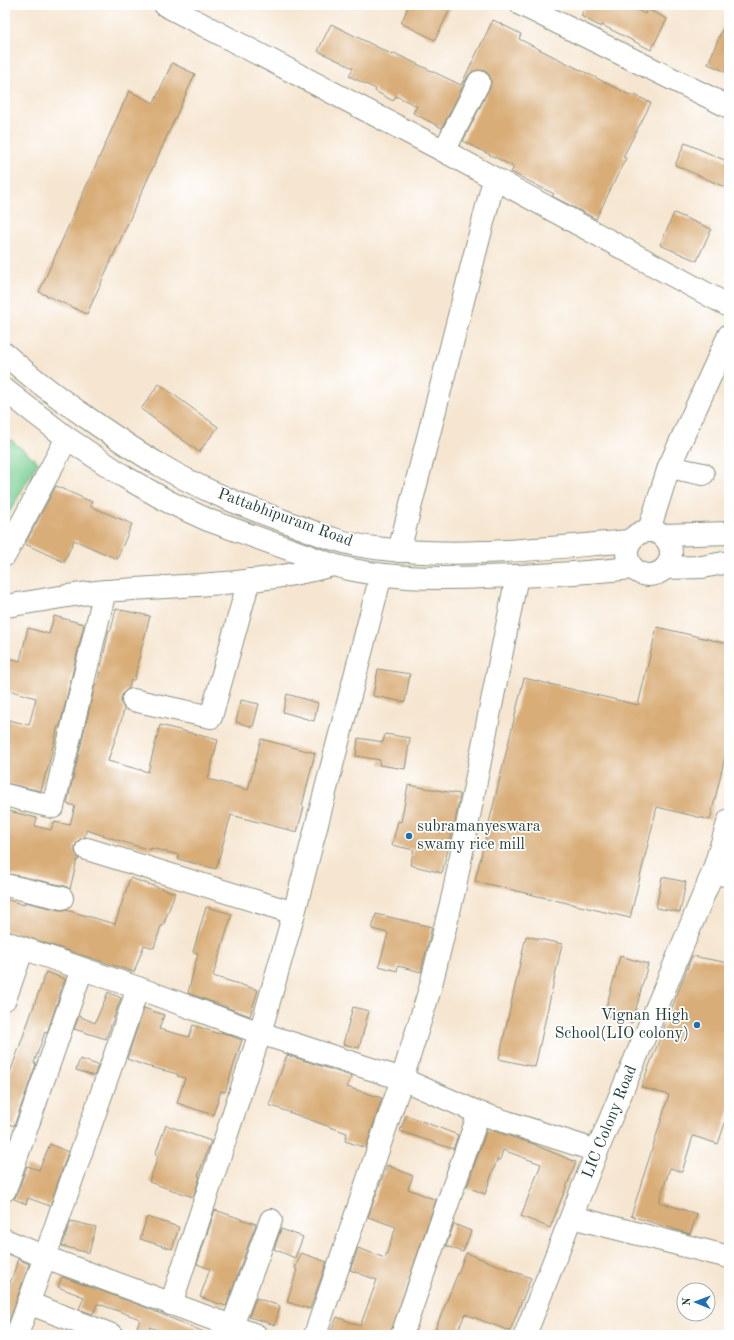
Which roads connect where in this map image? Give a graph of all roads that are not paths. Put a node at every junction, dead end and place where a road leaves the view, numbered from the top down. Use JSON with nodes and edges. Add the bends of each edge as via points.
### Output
{"nodes":[{"id":1,"x":165,"y":5,"type":"edge"},
{"id":2,"x":522,"y":5,"type":"edge"},
{"id":3,"x":479,"y":82,"type":"dead end"},
{"id":4,"x":729,"y":107,"type":"edge"},
{"id":5,"x":444,"y":151,"type":"junction"},
{"id":6,"x":494,"y":179,"type":"junction"},
{"id":7,"x":729,"y":306,"type":"edge"},
{"id":8,"x":729,"y":335,"type":"edge"},
{"id":9,"x":5,"y":354,"type":"edge"},
{"id":10,"x":5,"y":390,"type":"edge"},
{"id":11,"x":67,"y":438,"type":"junction"},
{"id":12,"x":669,"y":467,"type":"junction"},
{"id":13,"x":703,"y":474,"type":"dead end"},
{"id":14,"x":656,"y":533,"type":"junction"},
{"id":15,"x":729,"y":533,"type":"edge"},
{"id":16,"x":630,"y":540,"type":"junction"},
{"id":17,"x":399,"y":551,"type":"junction"},
{"id":18,"x":5,"y":555,"type":"edge"},
{"id":19,"x":729,"y":562,"type":"edge"},
{"id":20,"x":333,"y":566,"type":"junction"},
{"id":21,"x":633,"y":568,"type":"junction"},
{"id":22,"x":665,"y":568,"type":"junction"},
{"id":23,"x":381,"y":576,"type":"junction"},
{"id":24,"x":517,"y":576,"type":"junction"},
{"id":25,"x":249,"y":580,"type":"junction"},
{"id":26,"x":105,"y":591,"type":"junction"},
{"id":27,"x":5,"y":606,"type":"edge"},
{"id":28,"x":133,"y":700,"type":"dead end"},
{"id":29,"x":5,"y":795,"type":"edge"},
{"id":30,"x":729,"y":820,"type":"edge"},
{"id":31,"x":87,"y":849,"type":"dead end"},
{"id":32,"x":721,"y":874,"type":"edge"},
{"id":33,"x":5,"y":885,"type":"edge"},
{"id":34,"x":62,"y":898,"type":"dead end"},
{"id":35,"x":294,"y":913,"type":"junction"},
{"id":36,"x":14,"y":945,"type":"edge"},
{"id":37,"x":82,"y":969,"type":"junction"},
{"id":38,"x":138,"y":988,"type":"junction"},
{"id":39,"x":5,"y":999,"type":"edge"},
{"id":40,"x":260,"y":1033,"type":"junction"},
{"id":41,"x":402,"y":1079,"type":"junction"},
{"id":42,"x":479,"y":1113,"type":"junction"},
{"id":43,"x":597,"y":1151,"type":"junction"},
{"id":44,"x":5,"y":1190,"type":"edge"},
{"id":45,"x":572,"y":1217,"type":"junction"},
{"id":46,"x":271,"y":1220,"type":"dead end"},
{"id":47,"x":5,"y":1240,"type":"edge"},
{"id":48,"x":729,"y":1256,"type":"edge"},
{"id":49,"x":45,"y":1257,"type":"junction"},
{"id":50,"x":28,"y":1304,"type":"junction"},
{"id":51,"x":171,"y":1304,"type":"junction"},
{"id":52,"x":74,"y":1328,"type":"edge"},
{"id":53,"x":223,"y":1328,"type":"edge"},
{"id":54,"x":17,"y":1335,"type":"edge"},
{"id":55,"x":112,"y":1335,"type":"edge"},
{"id":56,"x":256,"y":1335,"type":"edge"},
{"id":57,"x":315,"y":1335,"type":"edge"},
{"id":58,"x":402,"y":1335,"type":"edge"},
{"id":59,"x":525,"y":1335,"type":"edge"}],
"edges":[{"from":1,"to":5,"type":"street"},
{"from":2,"to":4,"type":"street"},
{"from":3,"to":5,"type":"street"},
{"from":5,"to":6,"type":"street"},
{"from":6,"to":7,"type":"street"},
{"from":6,"to":17,"type":"street"},
{"from":8,"to":12,"type":"street"},
{"from":9,"to":17,"type":"street","name":"Pattabhipuram Road","via":[[37,381],[105,430],[189,481],[232,502],[311,531],[347,543]]},
{"from":10,"to":11,"type":"street","name":"Pattabhipuram Road"},
{"from":11,"to":18,"type":"street"},
{"from":11,"to":20,"type":"street","name":"Pattabhipuram Road","via":[[125,477],[169,502],[208,520]]},
{"from":12,"to":13,"type":"street"},
{"from":12,"to":14,"type":"street"},
{"from":14,"to":15,"type":"street"},
{"from":14,"to":16,"type":"street","via":[[642,531]]},
{"from":14,"to":22,"type":"street","via":[[668,541],[670,548],[671,555]]},
{"from":16,"to":17,"type":"street","name":"Pattabhipuram Road","via":[[504,551]]},
{"from":16,"to":21,"type":"street","via":[[627,555]]},
{"from":19,"to":22,"type":"street","via":[[702,567]]},
{"from":20,"to":23,"type":"street","name":"Pattabhipuram Road"},
{"from":20,"to":25,"type":"street","via":[[298,574]]},
{"from":21,"to":22,"type":"street","via":[[638,572],[653,575]]},
{"from":21,"to":24,"type":"street","name":"Pattabhipuram Road"},
{"from":23,"to":24,"type":"street","name":"Pattabhipuram Road"},
{"from":23,"to":35,"type":"street"},
{"from":24,"to":41,"type":"street","via":[[454,891],[430,989]]},
{"from":25,"to":26,"type":"street"},
{"from":25,"to":28,"type":"street","via":[[211,716]]},
{"from":26,"to":27,"type":"street"},
{"from":26,"to":29,"type":"street","via":[[53,807]]},
{"from":30,"to":32,"type":"street","name":"LIC Colony Road"},
{"from":31,"to":35,"type":"street"},
{"from":32,"to":43,"type":"street","name":"LIC Colony Road"},
{"from":33,"to":34,"type":"street"},
{"from":35,"to":40,"type":"street"},
{"from":36,"to":37,"type":"street"},
{"from":36,"to":39,"type":"street"},
{"from":37,"to":38,"type":"street"},
{"from":37,"to":44,"type":"street"},
{"from":38,"to":40,"type":"street"},
{"from":38,"to":49,"type":"street"},
{"from":40,"to":41,"type":"street"},
{"from":40,"to":51,"type":"street"},
{"from":41,"to":42,"type":"street"},
{"from":41,"to":57,"type":"street"},
{"from":42,"to":43,"type":"street"},
{"from":42,"to":58,"type":"street"},
{"from":43,"to":45,"type":"street","name":"LIC Colony Road"},
{"from":45,"to":48,"type":"street"},
{"from":45,"to":59,"type":"street","name":"LIC Colony Road"},
{"from":46,"to":53,"type":"street"},
{"from":47,"to":49,"type":"street"},
{"from":49,"to":50,"type":"street"},
{"from":49,"to":51,"type":"street"},
{"from":50,"to":52,"type":"street"},
{"from":50,"to":54,"type":"street"},
{"from":51,"to":53,"type":"street"},
{"from":52,"to":55,"type":"street"},
{"from":53,"to":56,"type":"street"}]}
